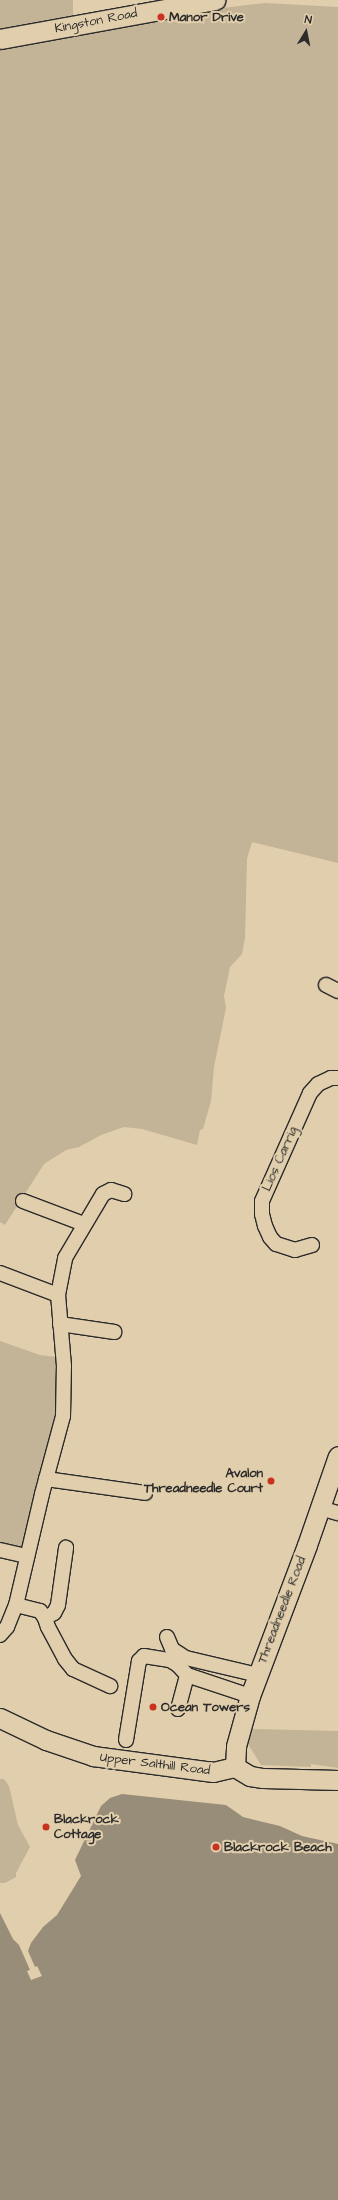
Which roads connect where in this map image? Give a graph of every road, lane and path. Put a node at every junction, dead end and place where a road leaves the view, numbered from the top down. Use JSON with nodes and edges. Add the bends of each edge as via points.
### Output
{"nodes":[{"id":1,"x":215,"y":0,"type":"edge"},
{"id":2,"x":181,"y":3,"type":"edge"},
{"id":3,"x":0,"y":39,"type":"edge"},
{"id":4,"x":338,"y":1078,"type":"edge"},
{"id":5,"x":124,"y":1194,"type":"dead end"},
{"id":6,"x":23,"y":1201,"type":"dead end"},
{"id":7,"x":84,"y":1224,"type":"junction"},
{"id":8,"x":312,"y":1245,"type":"dead end"},
{"id":9,"x":0,"y":1274,"type":"edge"},
{"id":10,"x":58,"y":1295,"type":"junction"},
{"id":11,"x":60,"y":1324,"type":"junction"},
{"id":12,"x":114,"y":1332,"type":"dead end"},
{"id":13,"x":338,"y":1456,"type":"edge"},
{"id":14,"x":46,"y":1479,"type":"junction"},
{"id":15,"x":145,"y":1493,"type":"dead end"},
{"id":16,"x":329,"y":1511,"type":"edge"},
{"id":17,"x":66,"y":1548,"type":"dead end"},
{"id":18,"x":0,"y":1550,"type":"edge"},
{"id":19,"x":26,"y":1556,"type":"junction"},
{"id":20,"x":16,"y":1605,"type":"junction"},
{"id":21,"x":45,"y":1618,"type":"junction"},
{"id":22,"x":0,"y":1635,"type":"edge"},
{"id":23,"x":167,"y":1637,"type":"dead end"},
{"id":24,"x":187,"y":1675,"type":"junction"},
{"id":25,"x":258,"y":1675,"type":"junction"},
{"id":26,"x":110,"y":1686,"type":"dead end"},
{"id":27,"x":250,"y":1696,"type":"junction"},
{"id":28,"x":178,"y":1709,"type":"dead end"},
{"id":29,"x":0,"y":1718,"type":"edge"},
{"id":30,"x":126,"y":1740,"type":"dead end"},
{"id":31,"x":235,"y":1767,"type":"junction"},
{"id":32,"x":338,"y":1780,"type":"edge"}],
"edges":[{"from":1,"to":2,"type":"main road","name":"Kingston Road"},
{"from":2,"to":3,"type":"main road","name":"Kingston Road"},
{"from":4,"to":8,"type":"street","name":"Lios Carrig","via":[[331,1078],[318,1084],[310,1092],[262,1201],[264,1226],[276,1244],[294,1250]]},
{"from":5,"to":7,"type":"street","via":[[106,1191]]},
{"from":6,"to":7,"type":"street"},
{"from":7,"to":10,"type":"street","via":[[65,1258]]},
{"from":9,"to":10,"type":"street"},
{"from":10,"to":11,"type":"street"},
{"from":11,"to":12,"type":"street"},
{"from":11,"to":14,"type":"street","via":[[64,1404],[60,1431]]},
{"from":13,"to":16,"type":"main road","name":"Threadneedle Road"},
{"from":14,"to":15,"type":"street"},
{"from":14,"to":19,"type":"street"},
{"from":16,"to":25,"type":"main road","name":"Threadneedle Road"},
{"from":17,"to":21,"type":"street","via":[[58,1605],[54,1613]]},
{"from":18,"to":19,"type":"street"},
{"from":19,"to":20,"type":"street"},
{"from":20,"to":21,"type":"street","via":[[40,1611]]},
{"from":20,"to":22,"type":"street","via":[[7,1627]]},
{"from":21,"to":26,"type":"street","via":[[68,1664]]},
{"from":23,"to":25,"type":"street","via":[[172,1649],[186,1658]]},
{"from":24,"to":27,"type":"street"},
{"from":24,"to":28,"type":"street"},
{"from":24,"to":30,"type":"street","via":[[170,1660],[144,1656],[139,1661]]},
{"from":25,"to":27,"type":"main road","name":"Threadneedle Road"},
{"from":27,"to":31,"type":"main road","name":"Threadneedle Road","via":[[236,1746]]},
{"from":29,"to":31,"type":"main road","name":"Upper Salthill Road","via":[[46,1740],[94,1756],[213,1772]]},
{"from":31,"to":32,"type":"main road","via":[[250,1776],[263,1778]]}]}
